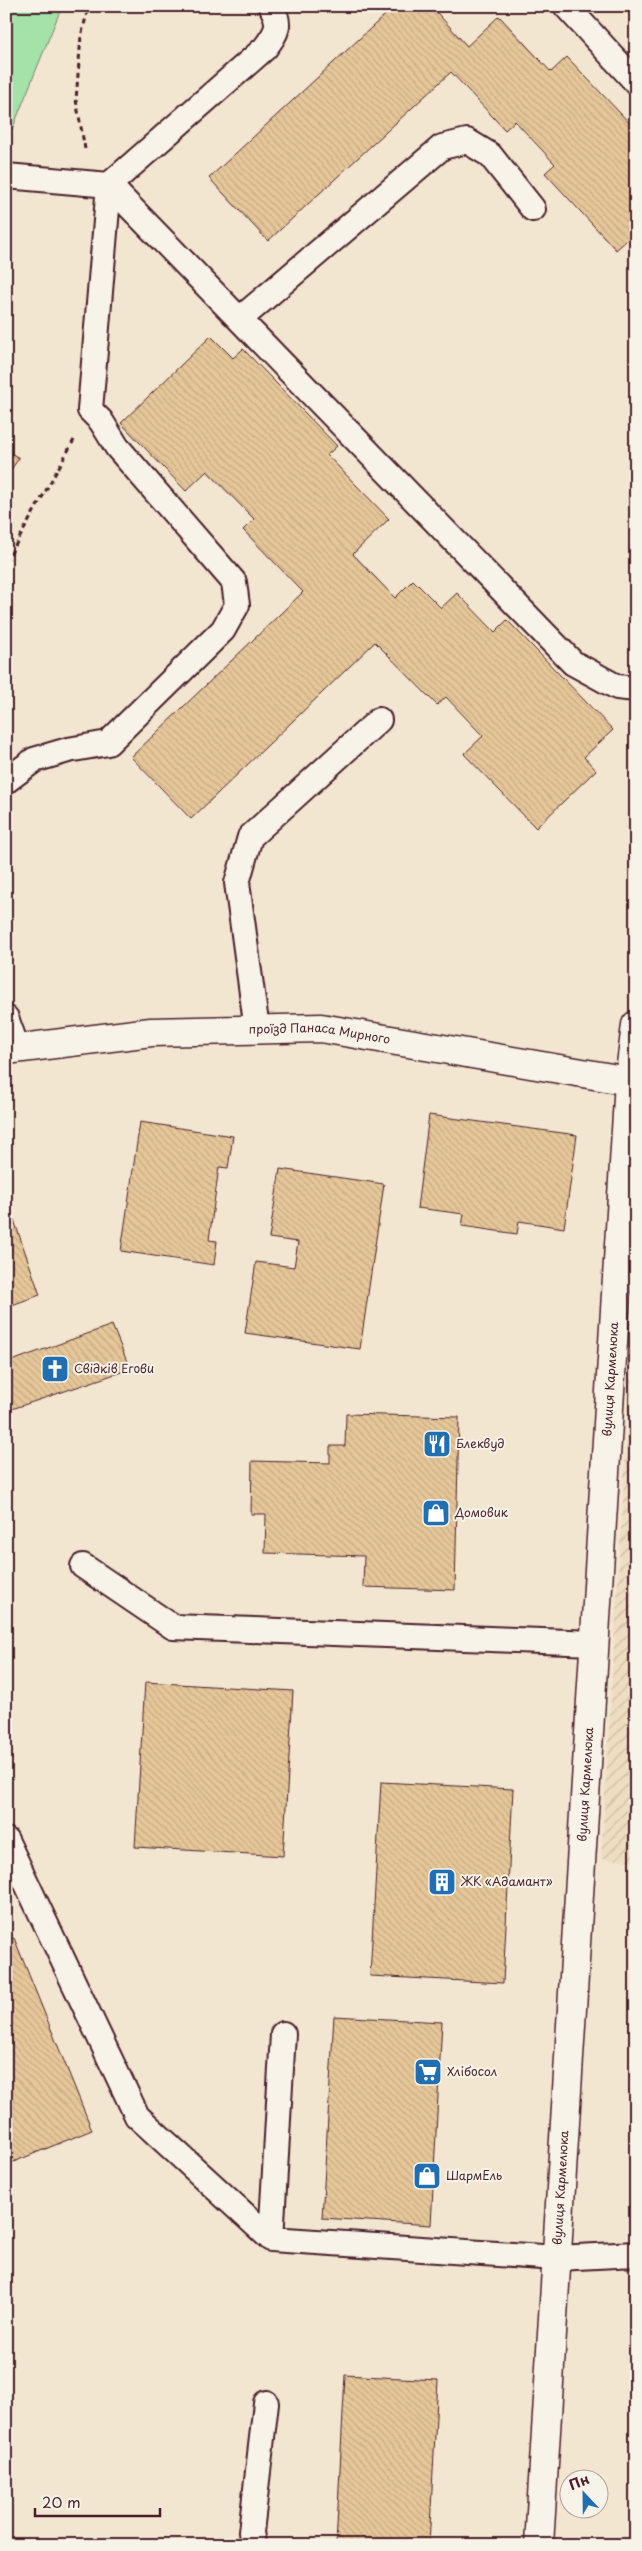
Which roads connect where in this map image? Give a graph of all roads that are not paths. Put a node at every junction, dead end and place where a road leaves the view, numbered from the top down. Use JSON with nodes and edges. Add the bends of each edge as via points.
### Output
{"nodes":[{"id":1,"x":271,"y":6,"type":"edge"},
{"id":2,"x":566,"y":6,"type":"edge"},
{"id":3,"x":636,"y":82,"type":"edge"},
{"id":4,"x":6,"y":176,"type":"edge"},
{"id":5,"x":109,"y":186,"type":"junction"},
{"id":6,"x":533,"y":209,"type":"dead end"},
{"id":7,"x":240,"y":319,"type":"junction"},
{"id":8,"x":636,"y":689,"type":"edge"},
{"id":9,"x":379,"y":720,"type":"dead end"},
{"id":10,"x":6,"y":781,"type":"edge"},
{"id":11,"x":6,"y":1018,"type":"edge"},
{"id":12,"x":636,"y":1025,"type":"edge"},
{"id":13,"x":257,"y":1030,"type":"junction"},
{"id":14,"x":12,"y":1049,"type":"edge"},
{"id":15,"x":629,"y":1080,"type":"junction"},
{"id":16,"x":629,"y":1180,"type":"edge"},
{"id":17,"x":83,"y":1566,"type":"dead end"},
{"id":18,"x":595,"y":1643,"type":"junction"},
{"id":19,"x":6,"y":1840,"type":"edge"},
{"id":20,"x":283,"y":2034,"type":"dead end"},
{"id":21,"x":271,"y":2239,"type":"junction"},
{"id":22,"x":636,"y":2254,"type":"edge"},
{"id":23,"x":557,"y":2258,"type":"junction"},
{"id":24,"x":266,"y":2403,"type":"dead end"},
{"id":25,"x":254,"y":2545,"type":"edge"},
{"id":26,"x":539,"y":2545,"type":"edge"}],
"edges":[{"from":1,"to":5,"type":"lane","via":[[278,18],[275,35],[265,48]]},
{"from":2,"to":3,"type":"lane"},
{"from":4,"to":5,"type":"lane"},
{"from":5,"to":7,"type":"lane"},
{"from":5,"to":10,"type":"lane","via":[[90,410],[101,421],[116,448],[234,582],[237,605],[223,630],[108,743],[34,760]]},
{"from":6,"to":7,"type":"lane","via":[[490,155],[467,141],[442,147]]},
{"from":7,"to":8,"type":"lane","via":[[573,663],[617,687]]},
{"from":9,"to":13,"type":"lane","via":[[250,837],[237,883]]},
{"from":11,"to":14,"type":"lane"},
{"from":12,"to":15,"type":"street","name":"вулиця Кармелюка"},
{"from":13,"to":14,"type":"street","name":"проїзд Панаса Мирного","via":[[152,1032]]},
{"from":13,"to":15,"type":"street","name":"проїзд Панаса Мирного","via":[[321,1028]]},
{"from":15,"to":16,"type":"street","name":"вулиця Кармелюка"},
{"from":16,"to":18,"type":"street","name":"вулиця Кармелюка"},
{"from":17,"to":18,"type":"lane","via":[[173,1627]]},
{"from":18,"to":23,"type":"street","name":"вулиця Кармелюка"},
{"from":19,"to":21,"type":"lane","via":[[137,2116]]},
{"from":20,"to":21,"type":"lane"},
{"from":21,"to":23,"type":"lane"},
{"from":22,"to":23,"type":"lane"},
{"from":23,"to":26,"type":"street","name":"вулиця Кармелюка"},
{"from":24,"to":25,"type":"lane","via":[[251,2532]]}]}
